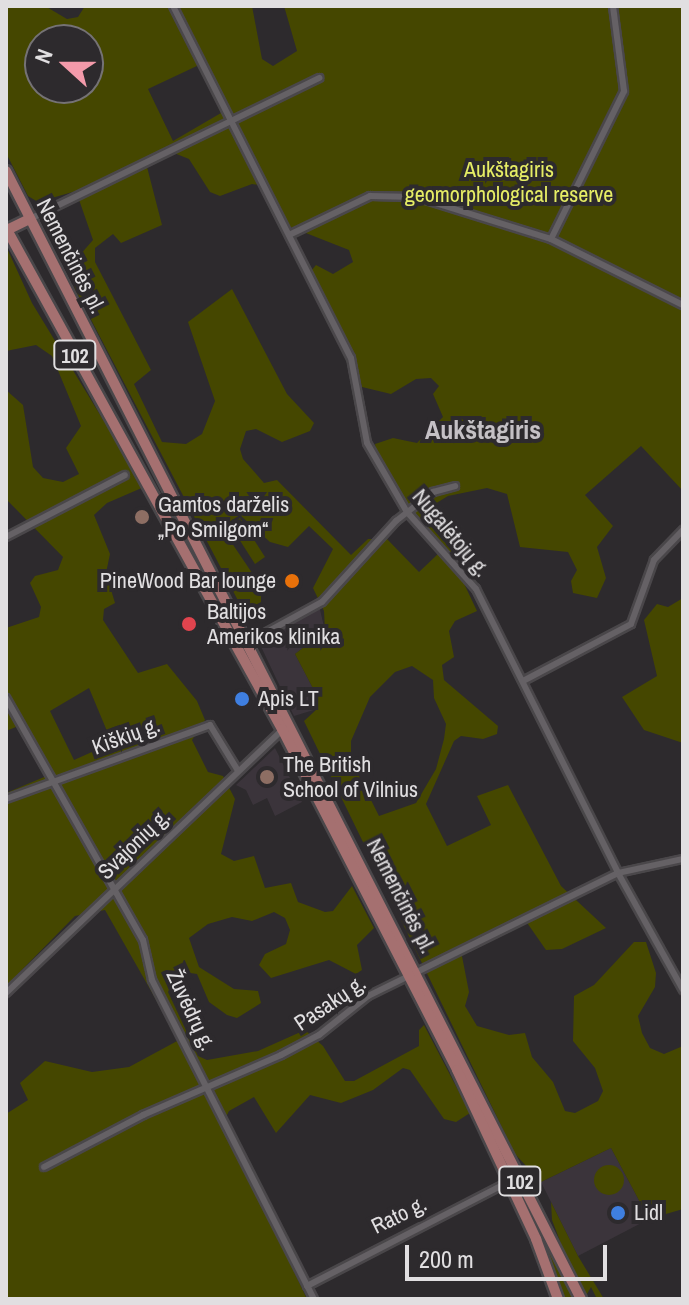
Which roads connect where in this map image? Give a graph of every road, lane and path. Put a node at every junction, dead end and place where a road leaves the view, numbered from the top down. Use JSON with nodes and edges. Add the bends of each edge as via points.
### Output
{"nodes":[{"id":1,"x":175,"y":6,"type":"edge"},
{"id":2,"x":613,"y":6,"type":"edge"},
{"id":3,"x":319,"y":78,"type":"dead end"},
{"id":4,"x":228,"y":120,"type":"junction"},
{"id":5,"x":6,"y":171,"type":"edge"},
{"id":6,"x":30,"y":219,"type":"junction"},
{"id":7,"x":6,"y":229,"type":"edge"},
{"id":8,"x":289,"y":235,"type":"junction"},
{"id":9,"x":551,"y":239,"type":"junction"},
{"id":10,"x":683,"y":305,"type":"edge"},
{"id":11,"x":132,"y":454,"type":"junction"},
{"id":12,"x":125,"y":475,"type":"junction"},
{"id":13,"x":146,"y":480,"type":"junction"},
{"id":14,"x":455,"y":486,"type":"dead end"},
{"id":15,"x":407,"y":512,"type":"junction"},
{"id":16,"x":683,"y":530,"type":"edge"},
{"id":17,"x":6,"y":537,"type":"edge"},
{"id":18,"x":247,"y":643,"type":"junction"},
{"id":19,"x":523,"y":681,"type":"junction"},
{"id":20,"x":6,"y":698,"type":"edge"},
{"id":21,"x":286,"y":727,"type":"junction"},
{"id":22,"x":237,"y":769,"type":"junction"},
{"id":23,"x":50,"y":783,"type":"junction"},
{"id":24,"x":6,"y":799,"type":"edge"},
{"id":25,"x":683,"y":859,"type":"edge"},
{"id":26,"x":618,"y":873,"type":"junction"},
{"id":27,"x":113,"y":889,"type":"junction"},
{"id":28,"x":413,"y":974,"type":"junction"},
{"id":29,"x":683,"y":990,"type":"edge"},
{"id":30,"x":6,"y":993,"type":"edge"},
{"id":31,"x":209,"y":1088,"type":"junction"},
{"id":32,"x":44,"y":1167,"type":"dead end"},
{"id":33,"x":510,"y":1181,"type":"junction"},
{"id":34,"x":307,"y":1286,"type":"junction"},
{"id":35,"x":314,"y":1299,"type":"edge"},
{"id":36,"x":558,"y":1299,"type":"edge"},
{"id":37,"x":581,"y":1299,"type":"edge"}],
"edges":[{"from":1,"to":4,"type":"street","name":"Nugalėtojų g."},
{"from":2,"to":9,"type":"street","via":[[624,91]]},
{"from":3,"to":4,"type":"street"},
{"from":4,"to":6,"type":"street"},
{"from":4,"to":8,"type":"street","name":"Nugalėtojų g."},
{"from":5,"to":6,"type":"main road","name":"Nemenčinės pl.","number":"102"},
{"from":6,"to":7,"type":"main road"},
{"from":6,"to":18,"type":"main road","name":"Nemenčinės pl.","number":"102"},
{"from":7,"to":11,"type":"main road","name":"Nemenčinės pl.","number":"102"},
{"from":8,"to":9,"type":"street","via":[[370,196],[416,197]]},
{"from":8,"to":15,"type":"street","name":"Nugalėtojų g.","via":[[351,358],[363,434]]},
{"from":9,"to":10,"type":"street"},
{"from":11,"to":12,"type":"street"},
{"from":11,"to":13,"type":"main road","name":"Nemenčinės pl.","number":"102"},
{"from":12,"to":13,"type":"street"},
{"from":12,"to":17,"type":"street"},
{"from":13,"to":21,"type":"main road","name":"Nemenčinės pl.","number":"102"},
{"from":14,"to":15,"type":"street","via":[[433,492]]},
{"from":15,"to":18,"type":"street","via":[[322,602]]},
{"from":15,"to":19,"type":"street","name":"Nugalėtojų g.","via":[[467,576]]},
{"from":16,"to":19,"type":"street","via":[[654,560],[631,624]]},
{"from":18,"to":21,"type":"main road","name":"Nemenčinės pl.","number":"102"},
{"from":19,"to":26,"type":"street","name":"Nugalėtojų g."},
{"from":20,"to":23,"type":"street","name":"Žuvėdrų g."},
{"from":21,"to":22,"type":"street","name":"Svajonių g."},
{"from":21,"to":28,"type":"main road","name":"Nemenčinės pl.","number":"102"},
{"from":22,"to":23,"type":"street","name":"Kiškių g.","via":[[210,725]]},
{"from":22,"to":27,"type":"street","name":"Svajonių g."},
{"from":23,"to":24,"type":"street","name":"Kiškių g."},
{"from":23,"to":27,"type":"street","name":"Žuvėdrų g."},
{"from":25,"to":26,"type":"street","name":"Pasakų g."},
{"from":26,"to":28,"type":"street","name":"Pasakų g."},
{"from":26,"to":29,"type":"street","name":"Nugalėtojų g."},
{"from":27,"to":30,"type":"street","name":"Svajonių g."},
{"from":27,"to":31,"type":"street","name":"Žuvėdrų g.","via":[[149,953],[152,980]]},
{"from":28,"to":31,"type":"street","name":"Pasakų g.","via":[[355,1004],[319,1035]]},
{"from":28,"to":33,"type":"main road","name":"Nemenčinės pl.","number":"102"},
{"from":28,"to":37,"type":"main road","name":"Nemenčinės pl.","number":"102"},
{"from":31,"to":32,"type":"street","name":"Pasakų g.","via":[[143,1115]]},
{"from":31,"to":34,"type":"street","name":"Žuvėdrų g."},
{"from":33,"to":34,"type":"street","name":"Rato g."},
{"from":33,"to":36,"type":"main road","name":"Nemenčinės pl.","number":"102"},
{"from":34,"to":35,"type":"street","name":"Žuvėdrų g."}]}
